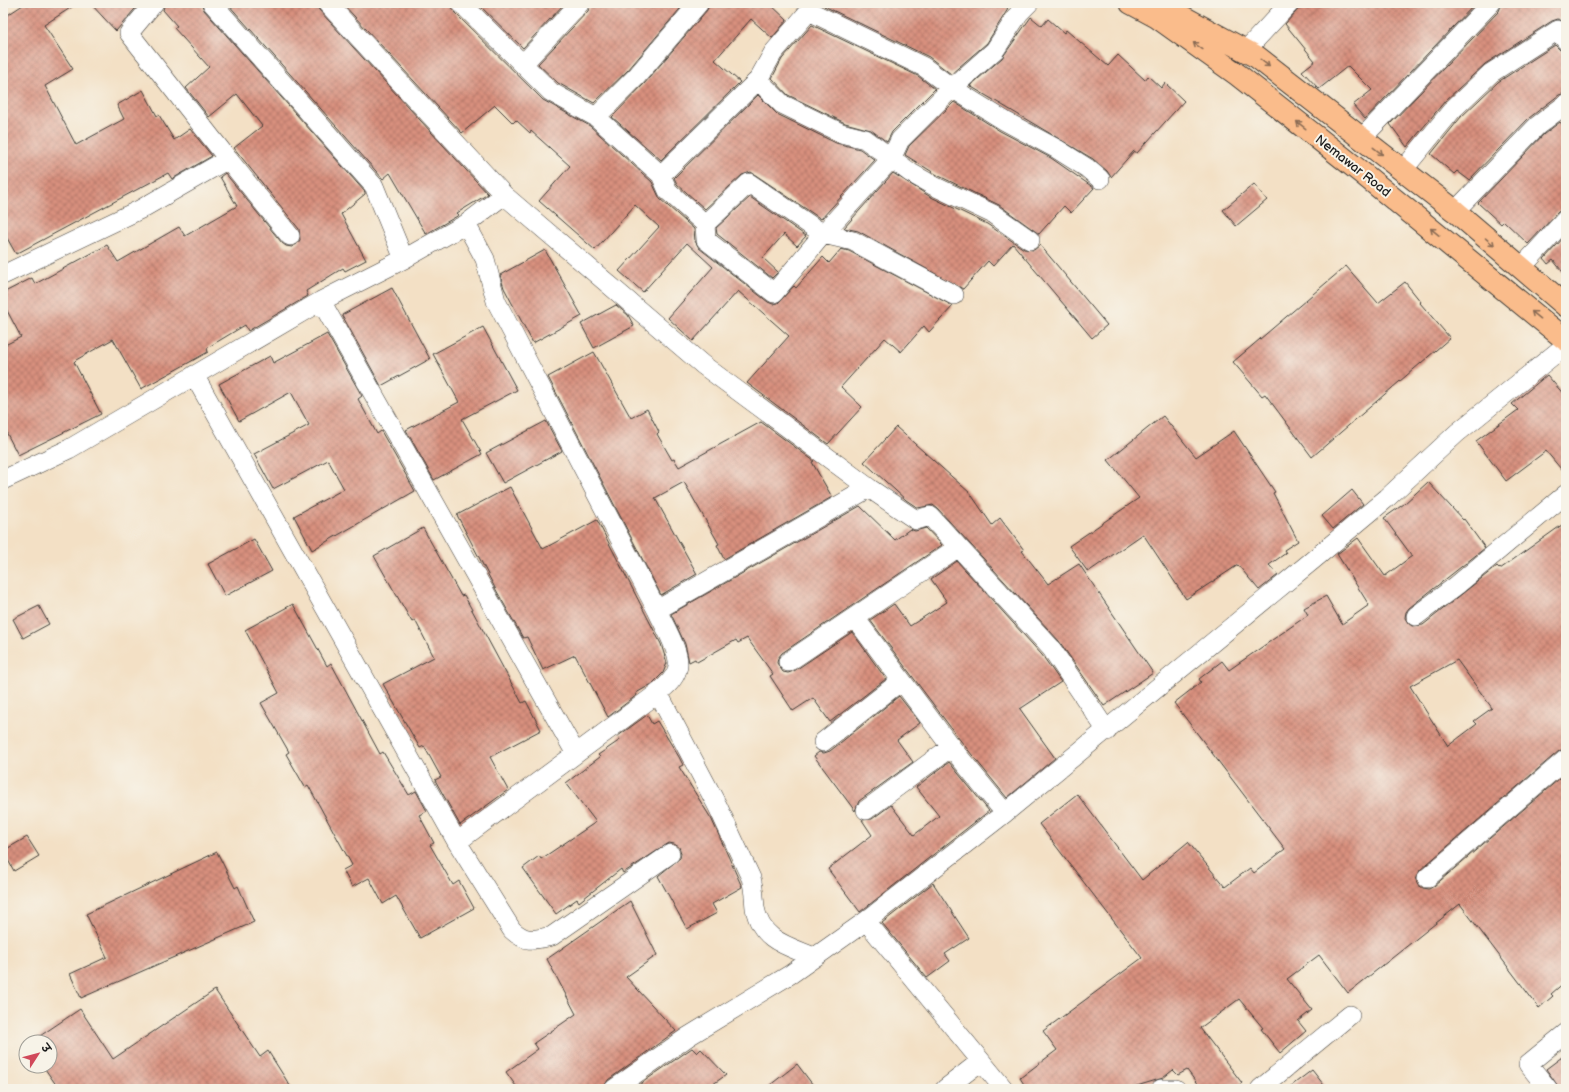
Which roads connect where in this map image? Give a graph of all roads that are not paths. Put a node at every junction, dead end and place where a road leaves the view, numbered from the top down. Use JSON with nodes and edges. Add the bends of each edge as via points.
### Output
{"nodes":[{"id":1,"x":154,"y":3,"type":"edge"},
{"id":2,"x":212,"y":3,"type":"edge"},
{"id":3,"x":327,"y":3,"type":"edge"},
{"id":4,"x":461,"y":3,"type":"edge"},
{"id":5,"x":580,"y":3,"type":"edge"},
{"id":6,"x":699,"y":3,"type":"edge"},
{"id":7,"x":1029,"y":3,"type":"edge"},
{"id":8,"x":1131,"y":3,"type":"edge"},
{"id":9,"x":1157,"y":3,"type":"edge"},
{"id":10,"x":1290,"y":3,"type":"edge"},
{"id":11,"x":1491,"y":3,"type":"edge"},
{"id":12,"x":1566,"y":41,"type":"edge"},
{"id":13,"x":1246,"y":50,"type":"junction"},
{"id":14,"x":523,"y":64,"type":"junction"},
{"id":15,"x":758,"y":80,"type":"junction"},
{"id":16,"x":952,"y":88,"type":"junction"},
{"id":17,"x":1566,"y":104,"type":"edge"},
{"id":18,"x":596,"y":117,"type":"junction"},
{"id":19,"x":1362,"y":138,"type":"junction"},
{"id":20,"x":891,"y":159,"type":"junction"},
{"id":21,"x":228,"y":160,"type":"junction"},
{"id":22,"x":1403,"y":170,"type":"junction"},
{"id":23,"x":661,"y":175,"type":"junction"},
{"id":24,"x":1100,"y":179,"type":"dead end"},
{"id":25,"x":504,"y":195,"type":"junction"},
{"id":26,"x":1455,"y":212,"type":"junction"},
{"id":27,"x":1566,"y":219,"type":"edge"},
{"id":28,"x":466,"y":224,"type":"junction"},
{"id":29,"x":705,"y":224,"type":"junction"},
{"id":30,"x":823,"y":234,"type":"junction"},
{"id":31,"x":290,"y":236,"type":"dead end"},
{"id":32,"x":1030,"y":240,"type":"dead end"},
{"id":33,"x":404,"y":259,"type":"junction"},
{"id":34,"x":1521,"y":268,"type":"junction"},
{"id":35,"x":3,"y":275,"type":"edge"},
{"id":36,"x":954,"y":295,"type":"dead end"},
{"id":37,"x":321,"y":301,"type":"junction"},
{"id":38,"x":1566,"y":306,"type":"edge"},
{"id":39,"x":1566,"y":340,"type":"edge"},
{"id":40,"x":1566,"y":345,"type":"edge"},
{"id":41,"x":194,"y":375,"type":"junction"},
{"id":42,"x":3,"y":480,"type":"edge"},
{"id":43,"x":869,"y":488,"type":"junction"},
{"id":44,"x":1566,"y":494,"type":"edge"},
{"id":45,"x":957,"y":548,"type":"junction"},
{"id":46,"x":657,"y":610,"type":"junction"},
{"id":47,"x":1416,"y":616,"type":"dead end"},
{"id":48,"x":855,"y":618,"type":"junction"},
{"id":49,"x":788,"y":662,"type":"dead end"},
{"id":50,"x":901,"y":681,"type":"junction"},
{"id":51,"x":658,"y":694,"type":"junction"},
{"id":52,"x":1107,"y":731,"type":"junction"},
{"id":53,"x":823,"y":742,"type":"dead end"},
{"id":54,"x":951,"y":748,"type":"junction"},
{"id":55,"x":576,"y":754,"type":"junction"},
{"id":56,"x":1566,"y":759,"type":"edge"},
{"id":57,"x":866,"y":810,"type":"dead end"},
{"id":58,"x":1005,"y":813,"type":"junction"},
{"id":59,"x":457,"y":842,"type":"junction"},
{"id":60,"x":670,"y":854,"type":"dead end"},
{"id":61,"x":1427,"y":878,"type":"dead end"},
{"id":62,"x":866,"y":921,"type":"junction"},
{"id":63,"x":814,"y":957,"type":"junction"},
{"id":64,"x":1350,"y":1015,"type":"dead end"},
{"id":65,"x":1566,"y":1033,"type":"edge"},
{"id":66,"x":981,"y":1061,"type":"junction"},
{"id":67,"x":614,"y":1089,"type":"edge"},
{"id":68,"x":945,"y":1089,"type":"edge"},
{"id":69,"x":1004,"y":1089,"type":"edge"},
{"id":70,"x":1161,"y":1089,"type":"edge"},
{"id":71,"x":1176,"y":1089,"type":"edge"},
{"id":72,"x":1260,"y":1089,"type":"edge"},
{"id":73,"x":1548,"y":1089,"type":"edge"}],
"edges":[{"from":1,"to":21,"type":"street","via":[[129,33]]},
{"from":2,"to":33,"type":"street","via":[[374,186]]},
{"from":3,"to":25,"type":"street"},
{"from":4,"to":14,"type":"street"},
{"from":5,"to":14,"type":"street"},
{"from":6,"to":18,"type":"street","via":[[636,77]]},
{"from":7,"to":16,"type":"street","via":[[1019,13],[995,50]]},
{"from":39,"to":8,"type":"highway","name":"Nemawar Road","one_way":true,"via":[[1238,75],[1157,17]]},
{"from":9,"to":13,"type":"highway","name":"Nemawar Road"},
{"from":10,"to":13,"type":"street"},
{"from":11,"to":19,"type":"street"},
{"from":12,"to":22,"type":"street","via":[[1558,30],[1491,73],[1453,109]]},
{"from":13,"to":19,"type":"highway","name":"Nemawar Road","one_way":true},
{"from":14,"to":18,"type":"street","via":[[551,92]]},
{"from":15,"to":16,"type":"street","via":[[773,53],[809,10],[924,67]]},
{"from":15,"to":20,"type":"street","via":[[782,104],[841,133],[865,139]]},
{"from":15,"to":23,"type":"street"},
{"from":16,"to":20,"type":"street","via":[[900,140]]},
{"from":16,"to":24,"type":"street","via":[[1058,150]]},
{"from":17,"to":26,"type":"street","via":[[1537,126]]},
{"from":18,"to":23,"type":"street"},
{"from":19,"to":22,"type":"highway","name":"Nemawar Road","one_way":true},
{"from":20,"to":30,"type":"street"},
{"from":20,"to":32,"type":"street","via":[[934,186],[993,214]]},
{"from":21,"to":31,"type":"street"},
{"from":21,"to":35,"type":"street","via":[[141,209]]},
{"from":22,"to":26,"type":"highway","name":"Nemawar Road"},
{"from":23,"to":29,"type":"street","via":[[668,191]]},
{"from":25,"to":28,"type":"street"},
{"from":25,"to":43,"type":"street","via":[[703,365]]},
{"from":26,"to":34,"type":"highway","name":"Nemawar Road","one_way":true},
{"from":27,"to":34,"type":"street"},
{"from":28,"to":33,"type":"street"},
{"from":28,"to":46,"type":"street","via":[[485,259],[496,301]]},
{"from":29,"to":30,"type":"street","via":[[749,183]]},
{"from":29,"to":30,"type":"street","via":[[706,240],[774,293]]},
{"from":30,"to":36,"type":"street","via":[[853,241]]},
{"from":33,"to":37,"type":"street"},
{"from":34,"to":38,"type":"highway","name":"Nemawar Road"},
{"from":37,"to":41,"type":"street"},
{"from":37,"to":55,"type":"street"},
{"from":40,"to":52,"type":"street","via":[[1457,433],[1387,498]]},
{"from":41,"to":42,"type":"street","via":[[69,449]]},
{"from":41,"to":59,"type":"street"},
{"from":43,"to":45,"type":"street","via":[[916,520],[930,516]]},
{"from":43,"to":46,"type":"street"},
{"from":44,"to":47,"type":"street"},
{"from":45,"to":48,"type":"street"},
{"from":45,"to":52,"type":"street","via":[[1051,648]]},
{"from":46,"to":51,"type":"street","via":[[679,662],[670,682]]},
{"from":48,"to":49,"type":"street"},
{"from":48,"to":50,"type":"street"},
{"from":50,"to":53,"type":"street"},
{"from":50,"to":54,"type":"street"},
{"from":51,"to":55,"type":"street"},
{"from":51,"to":63,"type":"street","via":[[718,806],[751,878],[761,926],[770,938]]},
{"from":52,"to":58,"type":"street"},
{"from":54,"to":57,"type":"street"},
{"from":54,"to":58,"type":"street"},
{"from":55,"to":59,"type":"street"},
{"from":56,"to":61,"type":"street"},
{"from":58,"to":62,"type":"street"},
{"from":59,"to":60,"type":"street","via":[[512,930],[521,938],[534,940],[552,936]]},
{"from":62,"to":63,"type":"street"},
{"from":62,"to":66,"type":"street"},
{"from":63,"to":67,"type":"street","via":[[791,974],[689,1036]]},
{"from":64,"to":72,"type":"street"},
{"from":65,"to":73,"type":"street","via":[[1528,1064]]},
{"from":66,"to":68,"type":"street"},
{"from":66,"to":69,"type":"street"},
{"from":70,"to":71,"type":"street"}]}
